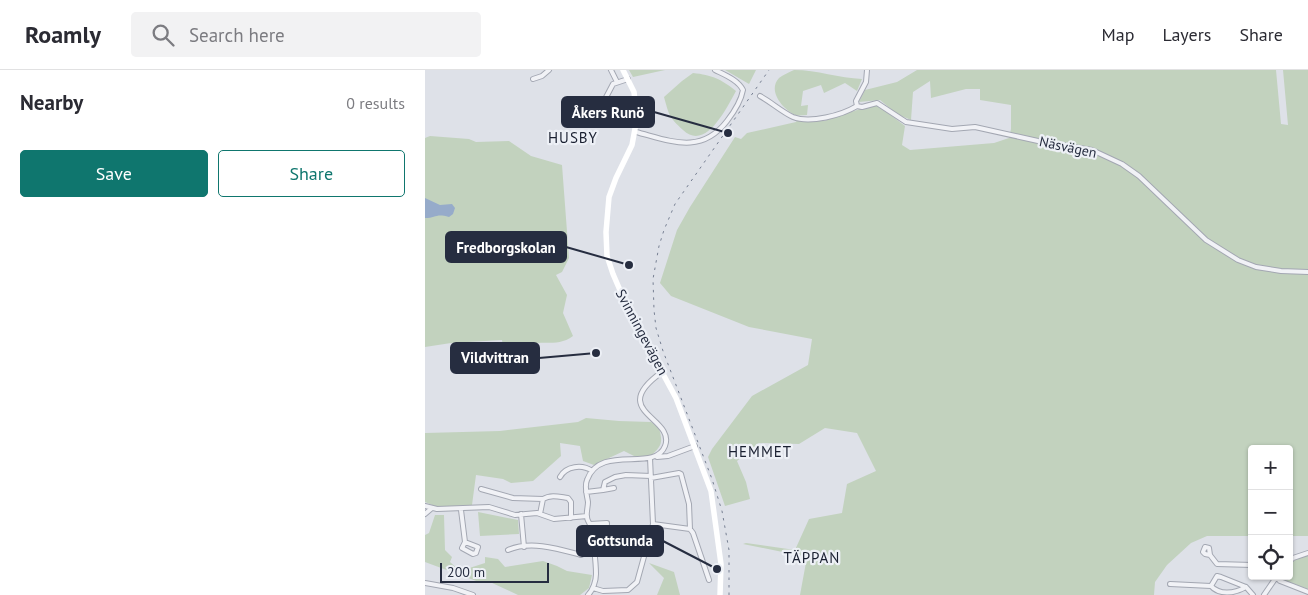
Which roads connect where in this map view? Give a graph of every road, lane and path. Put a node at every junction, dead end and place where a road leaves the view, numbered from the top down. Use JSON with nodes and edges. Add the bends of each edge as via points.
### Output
{"nodes":[{"id":1,"x":549,"y":70,"type":"edge"},
{"id":2,"x":611,"y":70,"type":"edge"},
{"id":3,"x":623,"y":70,"type":"edge"},
{"id":4,"x":715,"y":70,"type":"edge"},
{"id":5,"x":867,"y":70,"type":"edge"},
{"id":6,"x":533,"y":79,"type":"dead end"},
{"id":7,"x":628,"y":79,"type":"junction"},
{"id":8,"x":617,"y":82,"type":"junction"},
{"id":9,"x":760,"y":96,"type":"dead end"},
{"id":10,"x":603,"y":103,"type":"junction"},
{"id":11,"x":857,"y":106,"type":"junction"},
{"id":12,"x":592,"y":118,"type":"dead end"},
{"id":13,"x":605,"y":120,"type":"dead end"},
{"id":14,"x":636,"y":132,"type":"junction"},
{"id":15,"x":1308,"y":272,"type":"edge"},
{"id":16,"x":663,"y":372,"type":"junction"},
{"id":17,"x":695,"y":446,"type":"junction"},
{"id":18,"x":652,"y":458,"type":"junction"},
{"id":19,"x":592,"y":471,"type":"junction"},
{"id":20,"x":561,"y":477,"type":"dead end"},
{"id":21,"x":651,"y":477,"type":"junction"},
{"id":22,"x":614,"y":488,"type":"dead end"},
{"id":23,"x":481,"y":489,"type":"dead end"},
{"id":24,"x":603,"y":490,"type":"junction"},
{"id":25,"x":586,"y":492,"type":"junction"},
{"id":26,"x":543,"y":499,"type":"junction"},
{"id":27,"x":425,"y":506,"type":"edge"},
{"id":28,"x":432,"y":508,"type":"junction"},
{"id":29,"x":461,"y":510,"type":"junction"},
{"id":30,"x":425,"y":514,"type":"edge"},
{"id":31,"x":521,"y":514,"type":"junction"},
{"id":32,"x":540,"y":514,"type":"junction"},
{"id":33,"x":587,"y":516,"type":"junction"},
{"id":34,"x":571,"y":518,"type":"junction"},
{"id":35,"x":590,"y":524,"type":"junction"},
{"id":36,"x":653,"y":524,"type":"junction"},
{"id":37,"x":690,"y":529,"type":"junction"},
{"id":38,"x":465,"y":542,"type":"dead end"},
{"id":39,"x":606,"y":543,"type":"dead end"},
{"id":40,"x":524,"y":547,"type":"junction"},
{"id":41,"x":593,"y":549,"type":"junction"},
{"id":42,"x":508,"y":550,"type":"dead end"},
{"id":43,"x":1308,"y":553,"type":"edge"},
{"id":44,"x":1210,"y":555,"type":"dead end"},
{"id":45,"x":1293,"y":558,"type":"edge"},
{"id":46,"x":1248,"y":565,"type":"edge"},
{"id":47,"x":709,"y":580,"type":"dead end"},
{"id":48,"x":1274,"y":580,"type":"edge"},
{"id":49,"x":1282,"y":580,"type":"edge"},
{"id":50,"x":425,"y":583,"type":"edge"},
{"id":51,"x":1170,"y":584,"type":"dead end"},
{"id":52,"x":1211,"y":586,"type":"junction"},
{"id":53,"x":1246,"y":587,"type":"junction"},
{"id":54,"x":593,"y":588,"type":"junction"},
{"id":55,"x":1308,"y":592,"type":"edge"},
{"id":56,"x":473,"y":595,"type":"edge"},
{"id":57,"x":588,"y":595,"type":"edge"},
{"id":58,"x":720,"y":595,"type":"edge"},
{"id":59,"x":1253,"y":595,"type":"edge"},
{"id":60,"x":1264,"y":595,"type":"edge"}],
"edges":[{"from":1,"to":6,"type":"street"},
{"from":2,"to":8,"type":"street"},
{"from":3,"to":7,"type":"main road","name":"Svinningevägen"},
{"from":4,"to":14,"type":"street","via":[[735,81],[743,90],[733,111],[714,135],[687,144]]},
{"from":5,"to":11,"type":"street"},
{"from":7,"to":8,"type":"street"},
{"from":7,"to":14,"type":"main road","name":"Svinningevägen","via":[[636,101]]},
{"from":8,"to":10,"type":"street"},
{"from":9,"to":11,"type":"street","via":[[801,118],[829,117]]},
{"from":10,"to":12,"type":"street"},
{"from":10,"to":13,"type":"street","via":[[601,110]]},
{"from":11,"to":15,"type":"street","name":"Näsvägen","via":[[877,103],[906,122],[975,128],[1092,150],[1139,176],[1206,240],[1238,260],[1281,272]]},
{"from":14,"to":16,"type":"main road","name":"Svinningevägen","via":[[609,197],[607,252],[629,311]]},
{"from":16,"to":17,"type":"main road","name":"Svinningevägen"},
{"from":16,"to":18,"type":"street","via":[[640,394],[643,408],[666,437],[665,447]]},
{"from":17,"to":18,"type":"street"},
{"from":17,"to":58,"type":"main road","name":"Svinningevägen","via":[[713,502],[721,564]]},
{"from":18,"to":19,"type":"street","via":[[615,459]]},
{"from":18,"to":21,"type":"street"},
{"from":19,"to":20,"type":"street","via":[[583,467],[573,468]]},
{"from":19,"to":25,"type":"street"},
{"from":21,"to":24,"type":"street","via":[[620,475],[605,482]]},
{"from":21,"to":36,"type":"street"},
{"from":21,"to":37,"type":"street","via":[[681,474],[689,504]]},
{"from":22,"to":24,"type":"street"},
{"from":23,"to":26,"type":"street","via":[[513,498]]},
{"from":24,"to":25,"type":"street"},
{"from":25,"to":33,"type":"street"},
{"from":26,"to":32,"type":"street"},
{"from":26,"to":34,"type":"street","via":[[569,498]]},
{"from":27,"to":28,"type":"street"},
{"from":28,"to":29,"type":"street"},
{"from":28,"to":30,"type":"street"},
{"from":29,"to":31,"type":"street","via":[[489,507]]},
{"from":29,"to":38,"type":"street"},
{"from":31,"to":32,"type":"street"},
{"from":31,"to":40,"type":"street"},
{"from":32,"to":34,"type":"street","via":[[554,519]]},
{"from":33,"to":34,"type":"street"},
{"from":33,"to":35,"type":"street"},
{"from":35,"to":39,"type":"street","via":[[607,523]]},
{"from":35,"to":41,"type":"street"},
{"from":36,"to":37,"type":"street"},
{"from":36,"to":54,"type":"street","via":[[636,584],[628,590]]},
{"from":37,"to":47,"type":"street"},
{"from":40,"to":41,"type":"street","via":[[551,546],[581,556]]},
{"from":40,"to":42,"type":"street"},
{"from":41,"to":54,"type":"street","via":[[596,573]]},
{"from":43,"to":45,"type":"street"},
{"from":44,"to":46,"type":"street","via":[[1217,564]]},
{"from":48,"to":60,"type":"street"},
{"from":49,"to":55,"type":"street"},
{"from":50,"to":56,"type":"street"},
{"from":51,"to":52,"type":"street"},
{"from":52,"to":53,"type":"street","via":[[1219,595],[1228,595]]},
{"from":52,"to":53,"type":"street","via":[[1217,576]]},
{"from":53,"to":59,"type":"street"},
{"from":54,"to":57,"type":"street"}]}
